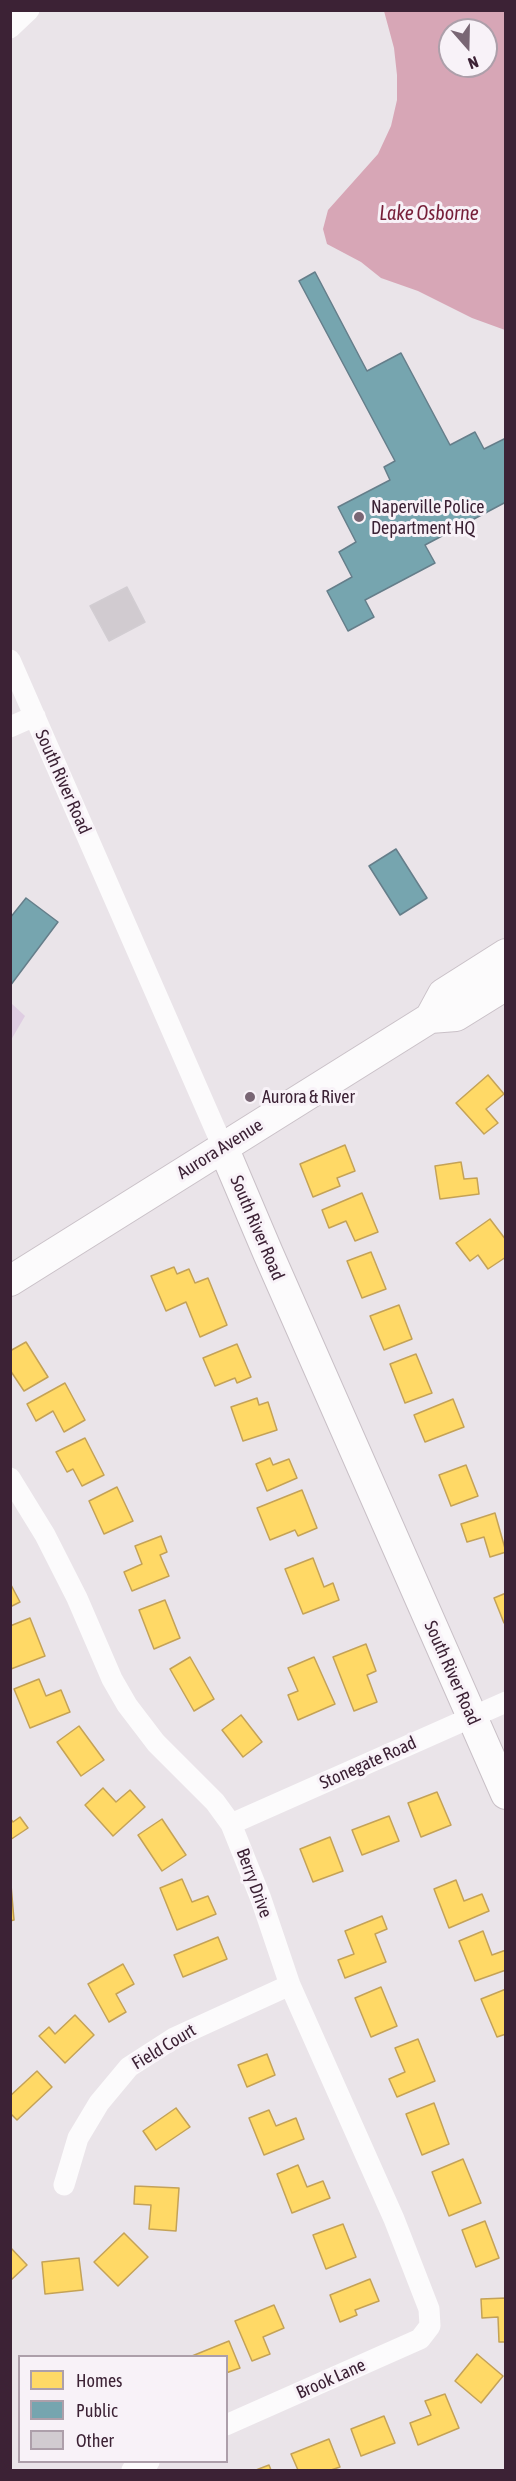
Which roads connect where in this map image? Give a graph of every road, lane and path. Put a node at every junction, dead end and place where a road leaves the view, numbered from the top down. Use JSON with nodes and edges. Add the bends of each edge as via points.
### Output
{"nodes":[{"id":1,"x":29,"y":10,"type":"edge"},
{"id":2,"x":10,"y":28,"type":"edge"},
{"id":3,"x":10,"y":660,"type":"edge"},
{"id":4,"x":34,"y":716,"type":"junction"},
{"id":5,"x":10,"y":728,"type":"edge"},
{"id":6,"x":506,"y":954,"type":"edge"},
{"id":7,"x":506,"y":985,"type":"edge"},
{"id":8,"x":430,"y":1018,"type":"junction"},
{"id":9,"x":224,"y":1147,"type":"junction"},
{"id":10,"x":10,"y":1281,"type":"edge"},
{"id":11,"x":12,"y":1483,"type":"edge"},
{"id":12,"x":506,"y":1702,"type":"edge"},
{"id":13,"x":471,"y":1718,"type":"junction"},
{"id":14,"x":506,"y":1794,"type":"edge"},
{"id":15,"x":231,"y":1824,"type":"junction"},
{"id":16,"x":290,"y":1985,"type":"junction"},
{"id":17,"x":64,"y":2185,"type":"dead end"},
{"id":18,"x":430,"y":2326,"type":"joint"},
{"id":19,"x":228,"y":2424,"type":"edge"},
{"id":20,"x":146,"y":2463,"type":"edge"},
{"id":21,"x":132,"y":2470,"type":"edge"}],
"edges":[{"from":1,"to":2,"type":"street"},
{"from":3,"to":4,"type":"street","name":"South River Road"},
{"from":4,"to":5,"type":"street"},
{"from":4,"to":9,"type":"street","name":"South River Road"},
{"from":6,"to":8,"type":"street","name":"Aurora Avenue","via":[[443,994]]},
{"from":7,"to":8,"type":"street","name":"Aurora Avenue","via":[[456,1016]]},
{"from":8,"to":9,"type":"street","name":"Aurora Avenue"},
{"from":9,"to":10,"type":"street","name":"Aurora Avenue"},
{"from":9,"to":13,"type":"street","name":"South River Road"},
{"from":11,"to":15,"type":"street","name":"Berry Drive","via":[[45,1535],[127,1705],[156,1743],[215,1802]]},
{"from":12,"to":13,"type":"street","name":"Stonegate Road"},
{"from":13,"to":14,"type":"street","name":"South River Road"},
{"from":13,"to":15,"type":"street","name":"Stonegate Road"},
{"from":15,"to":16,"type":"street","name":"Berry Drive"},
{"from":16,"to":17,"type":"street","name":"Field Court","via":[[174,2038],[129,2067],[99,2103],[78,2138]]},
{"from":16,"to":18,"type":"street","name":"Berry Drive","via":[[423,2290]]},
{"from":18,"to":19,"type":"street","name":"Brook Lane","via":[[420,2339]]},
{"from":20,"to":21,"type":"street"}]}
